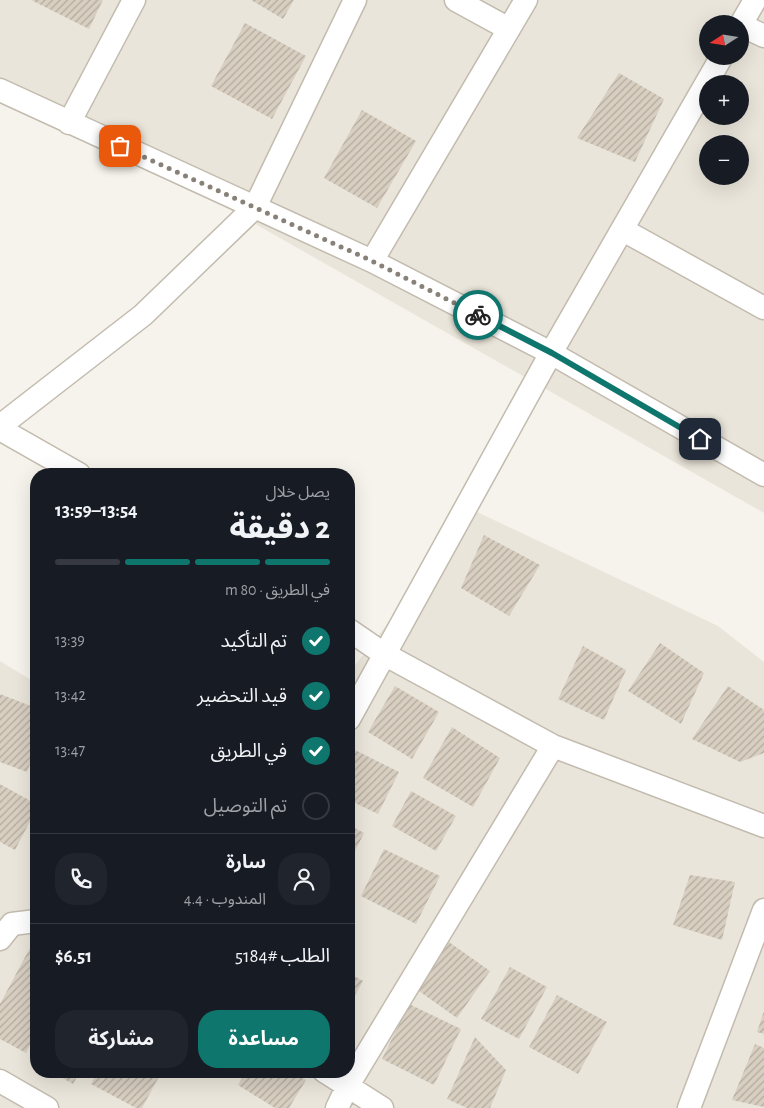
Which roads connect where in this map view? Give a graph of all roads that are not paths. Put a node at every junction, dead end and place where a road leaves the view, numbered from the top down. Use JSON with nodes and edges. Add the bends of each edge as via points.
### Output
{"nodes":[{"id":1,"x":134,"y":0,"type":"edge"},
{"id":2,"x":355,"y":0,"type":"edge"},
{"id":3,"x":456,"y":0,"type":"edge"},
{"id":4,"x":526,"y":0,"type":"edge"},
{"id":5,"x":755,"y":0,"type":"edge"},
{"id":6,"x":746,"y":15,"type":"edge"},
{"id":7,"x":509,"y":29,"type":"junction"},
{"id":8,"x":749,"y":29,"type":"edge"},
{"id":9,"x":764,"y":36,"type":"edge"},
{"id":10,"x":717,"y":65,"type":"edge"},
{"id":11,"x":0,"y":90,"type":"edge"},
{"id":12,"x":69,"y":123,"type":"junction"},
{"id":13,"x":255,"y":207,"type":"junction"},
{"id":14,"x":623,"y":230,"type":"junction"},
{"id":15,"x":372,"y":261,"type":"junction"},
{"id":16,"x":764,"y":308,"type":"edge"},
{"id":17,"x":552,"y":353,"type":"junction"},
{"id":18,"x":0,"y":428,"type":"edge"},
{"id":19,"x":68,"y":468,"type":"edge"},
{"id":20,"x":764,"y":475,"type":"edge"},
{"id":21,"x":355,"y":634,"type":"edge"},
{"id":22,"x":384,"y":654,"type":"junction"},
{"id":23,"x":355,"y":707,"type":"edge"},
{"id":24,"x":553,"y":746,"type":"junction"},
{"id":25,"x":764,"y":826,"type":"edge"},
{"id":26,"x":764,"y":910,"type":"edge"},
{"id":27,"x":30,"y":922,"type":"edge"},
{"id":28,"x":0,"y":939,"type":"edge"},
{"id":29,"x":355,"y":1074,"type":"edge"},
{"id":30,"x":334,"y":1078,"type":"edge"},
{"id":31,"x":352,"y":1078,"type":"edge"},
{"id":32,"x":0,"y":1081,"type":"edge"},
{"id":33,"x":347,"y":1087,"type":"junction"},
{"id":34,"x":47,"y":1108,"type":"edge"},
{"id":35,"x":336,"y":1108,"type":"edge"},
{"id":36,"x":382,"y":1108,"type":"edge"},
{"id":37,"x":689,"y":1108,"type":"edge"}],
"edges":[{"from":1,"to":12,"type":"street"},
{"from":2,"to":13,"type":"street"},
{"from":3,"to":7,"type":"street"},
{"from":4,"to":7,"type":"street"},
{"from":5,"to":6,"type":"street"},
{"from":7,"to":15,"type":"street"},
{"from":8,"to":9,"type":"street"},
{"from":10,"to":14,"type":"street"},
{"from":11,"to":12,"type":"street"},
{"from":12,"to":13,"type":"street"},
{"from":13,"to":15,"type":"street"},
{"from":13,"to":18,"type":"street","via":[[143,315]]},
{"from":14,"to":16,"type":"street"},
{"from":14,"to":17,"type":"street"},
{"from":15,"to":17,"type":"street"},
{"from":17,"to":20,"type":"street"},
{"from":17,"to":22,"type":"street"},
{"from":18,"to":19,"type":"street"},
{"from":21,"to":22,"type":"street"},
{"from":22,"to":23,"type":"street"},
{"from":22,"to":24,"type":"street"},
{"from":24,"to":25,"type":"street"},
{"from":24,"to":29,"type":"street"},
{"from":26,"to":37,"type":"street"},
{"from":27,"to":28,"type":"street","via":[[12,924]]},
{"from":30,"to":33,"type":"street"},
{"from":31,"to":33,"type":"street"},
{"from":32,"to":34,"type":"street"},
{"from":33,"to":35,"type":"street"},
{"from":33,"to":36,"type":"street"}]}
